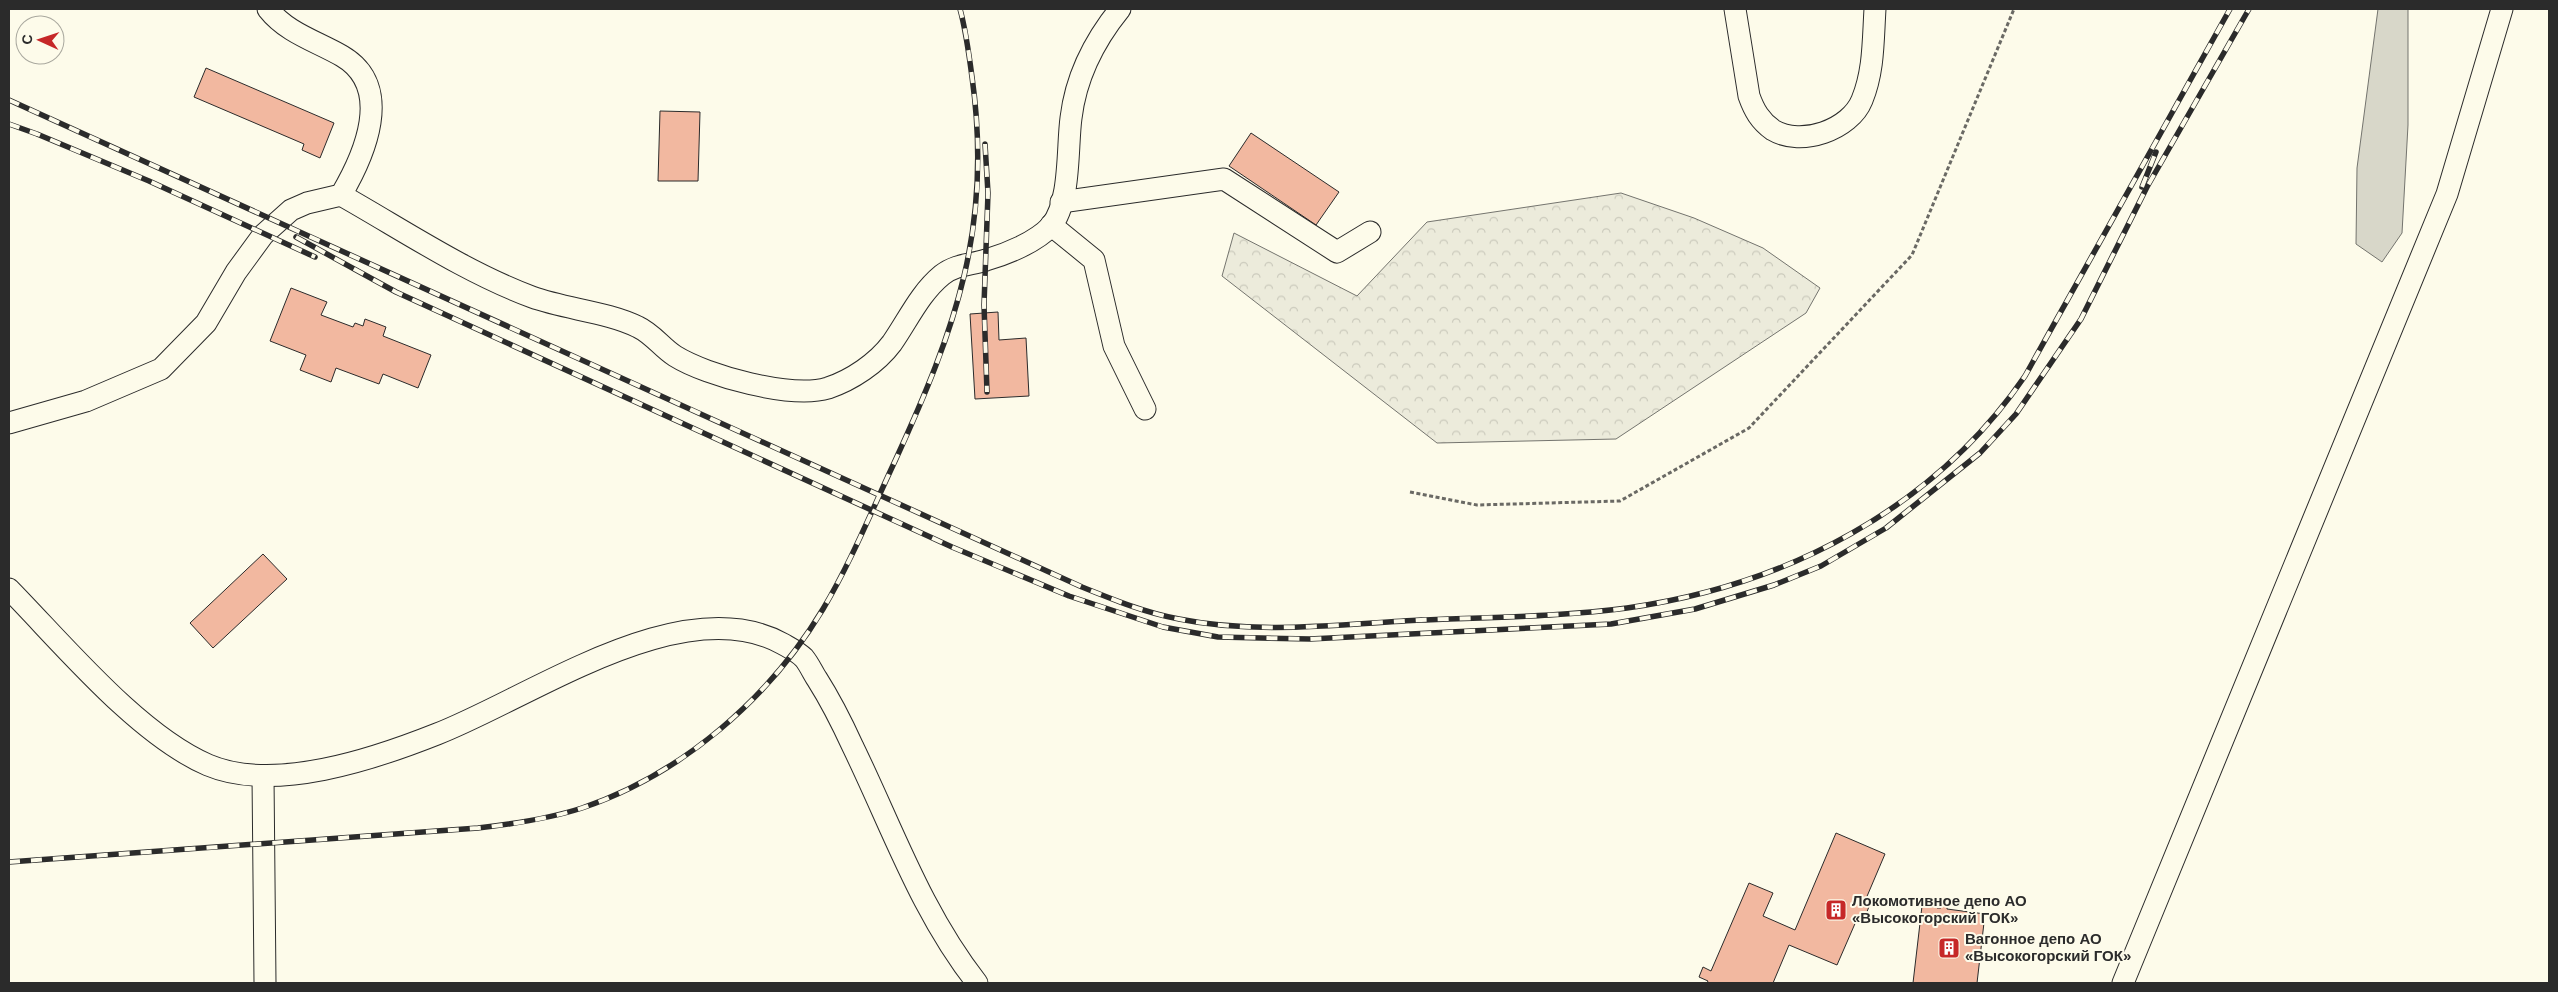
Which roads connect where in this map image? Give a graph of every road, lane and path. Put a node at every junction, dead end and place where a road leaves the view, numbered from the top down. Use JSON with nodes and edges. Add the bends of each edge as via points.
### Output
{"nodes":[{"id":1,"x":268,"y":9,"type":"edge"},
{"id":2,"x":1120,"y":9,"type":"edge"},
{"id":3,"x":1735,"y":9,"type":"edge"},
{"id":4,"x":1875,"y":9,"type":"edge"},
{"id":5,"x":2014,"y":9,"type":"edge"},
{"id":6,"x":2502,"y":9,"type":"edge"},
{"id":7,"x":341,"y":195,"type":"junction"},
{"id":8,"x":1061,"y":202,"type":"junction"},
{"id":9,"x":1051,"y":225,"type":"junction"},
{"id":10,"x":1370,"y":232,"type":"dead end"},
{"id":11,"x":1145,"y":409,"type":"dead end"},
{"id":12,"x":9,"y":422,"type":"edge"},
{"id":13,"x":1410,"y":492,"type":"dead end"},
{"id":14,"x":9,"y":589,"type":"edge"},
{"id":15,"x":263,"y":776,"type":"junction"},
{"id":16,"x":265,"y":983,"type":"edge"},
{"id":17,"x":976,"y":983,"type":"edge"},
{"id":18,"x":2123,"y":983,"type":"edge"}],
"edges":[{"from":1,"to":7,"type":"street","via":[[287,27],[343,56],[366,79],[370,99],[366,144],[359,164]]},
{"from":2,"to":8,"type":"street","via":[[1100,33],[1081,74],[1071,116]]},
{"from":3,"to":4,"type":"street","via":[[1752,106],[1774,130],[1793,136],[1817,134],[1839,127],[1852,117],[1862,101],[1872,67]]},
{"from":5,"to":13,"type":"path","via":[[1912,255],[1749,428],[1620,501],[1477,505]]},
{"from":6,"to":18,"type":"street","via":[[2447,194]]},
{"from":7,"to":9,"type":"street","via":[[497,283],[534,298],[637,327],[682,360],[755,385],[784,390],[828,388],[861,372],[890,346],[920,299],[944,274],[968,263],[985,261],[1037,238]]},
{"from":7,"to":12,"type":"street","via":[[291,210],[264,235],[236,272],[206,323],[161,369],[86,401]]},
{"from":8,"to":9,"type":"street"},
{"from":8,"to":10,"type":"street","via":[[1224,180],[1337,252]]},
{"from":9,"to":11,"type":"street","via":[[1094,260],[1114,346]]},
{"from":14,"to":15,"type":"street","via":[[115,697],[183,752],[210,766]]},
{"from":15,"to":16,"type":"street"},
{"from":15,"to":17,"type":"street","via":[[312,771],[367,758],[438,734],[597,659],[678,631],[722,629],[758,633],[804,658],[836,710],[888,818],[918,892],[951,951]]}]}
